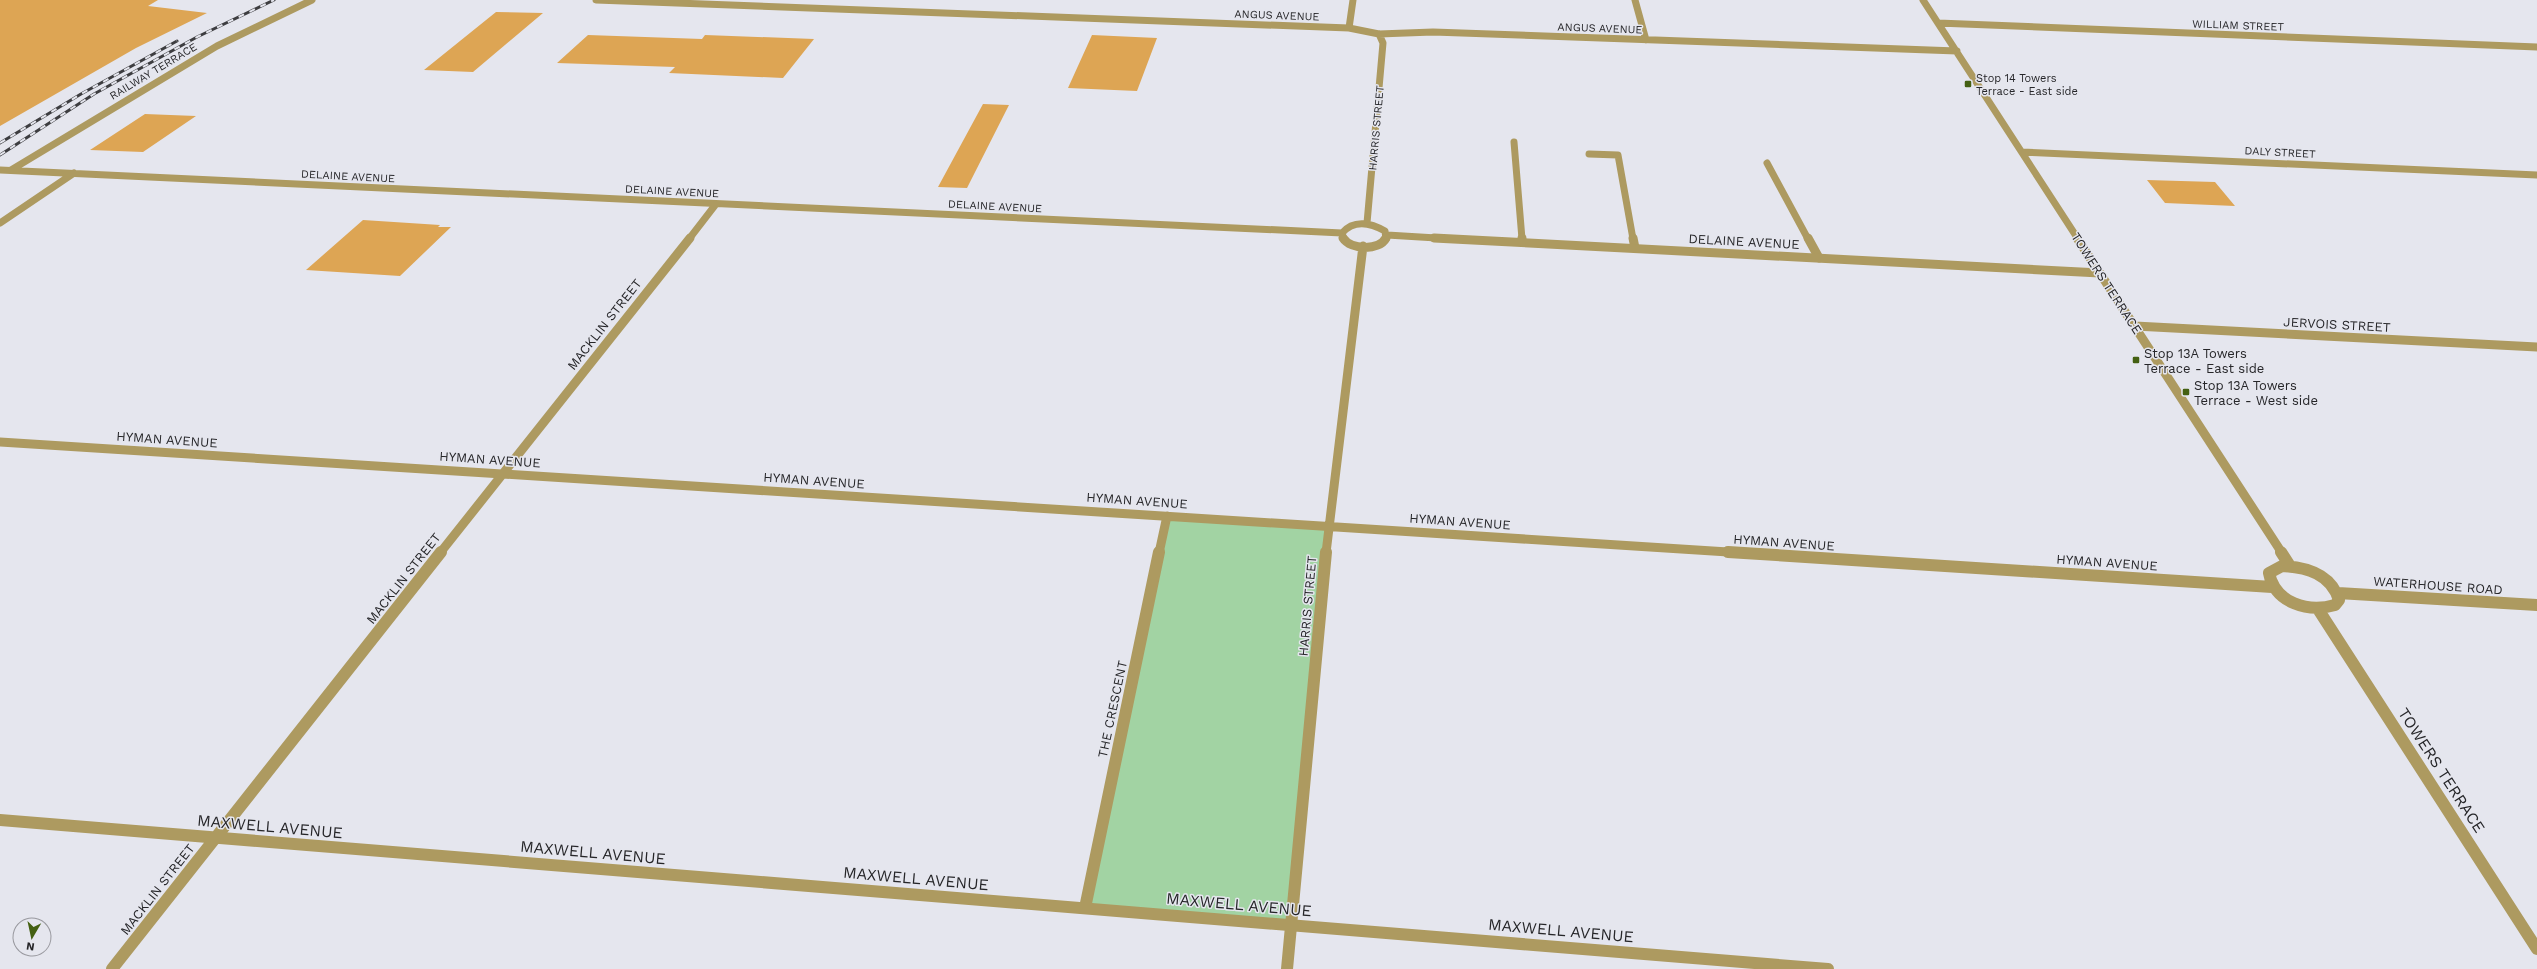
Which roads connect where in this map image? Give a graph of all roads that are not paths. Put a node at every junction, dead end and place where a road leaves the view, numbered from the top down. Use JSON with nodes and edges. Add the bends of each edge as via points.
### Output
{"nodes":[{"id":1,"x":312,"y":0,"type":"edge"},
{"id":2,"x":596,"y":0,"type":"edge"},
{"id":3,"x":1353,"y":0,"type":"edge"},
{"id":4,"x":1635,"y":0,"type":"edge"},
{"id":5,"x":1923,"y":0,"type":"edge"},
{"id":6,"x":1938,"y":23,"type":"junction"},
{"id":7,"x":1349,"y":28,"type":"junction"},
{"id":8,"x":1378,"y":34,"type":"junction"},
{"id":9,"x":1646,"y":40,"type":"junction"},
{"id":10,"x":2537,"y":47,"type":"edge"},
{"id":11,"x":1957,"y":51,"type":"junction"},
{"id":12,"x":1514,"y":142,"type":"dead end"},
{"id":13,"x":2022,"y":152,"type":"junction"},
{"id":14,"x":1589,"y":154,"type":"dead end"},
{"id":15,"x":1768,"y":163,"type":"dead end"},
{"id":16,"x":0,"y":170,"type":"edge"},
{"id":17,"x":11,"y":170,"type":"junction"},
{"id":18,"x":74,"y":173,"type":"junction"},
{"id":19,"x":2537,"y":175,"type":"edge"},
{"id":20,"x":716,"y":204,"type":"junction"},
{"id":21,"x":0,"y":222,"type":"edge"},
{"id":22,"x":1367,"y":223,"type":"junction"},
{"id":23,"x":1342,"y":233,"type":"junction"},
{"id":24,"x":1387,"y":234,"type":"junction"},
{"id":25,"x":1522,"y":242,"type":"junction"},
{"id":26,"x":1363,"y":246,"type":"junction"},
{"id":27,"x":1635,"y":248,"type":"junction"},
{"id":28,"x":1819,"y":258,"type":"junction"},
{"id":29,"x":2100,"y":273,"type":"junction"},
{"id":30,"x":2135,"y":326,"type":"junction"},
{"id":31,"x":2537,"y":347,"type":"edge"},
{"id":32,"x":0,"y":442,"type":"edge"},
{"id":33,"x":503,"y":474,"type":"junction"},
{"id":34,"x":1167,"y":516,"type":"junction"},
{"id":35,"x":1328,"y":527,"type":"junction"},
{"id":36,"x":2290,"y":566,"type":"junction"},
{"id":37,"x":2272,"y":587,"type":"junction"},
{"id":38,"x":2338,"y":593,"type":"junction"},
{"id":39,"x":2537,"y":605,"type":"edge"},
{"id":40,"x":2318,"y":609,"type":"junction"},
{"id":41,"x":0,"y":820,"type":"edge"},
{"id":42,"x":215,"y":839,"type":"junction"},
{"id":43,"x":1085,"y":908,"type":"junction"},
{"id":44,"x":1291,"y":926,"type":"junction"},
{"id":45,"x":2537,"y":949,"type":"edge"},
{"id":46,"x":112,"y":969,"type":"edge"},
{"id":47,"x":1287,"y":969,"type":"edge"},
{"id":48,"x":1828,"y":969,"type":"edge"}],
"edges":[{"from":1,"to":17,"type":"street","name":"RAILWAY TERRACE","via":[[217,46]]},
{"from":2,"to":7,"type":"street","name":"ANGUS AVENUE"},
{"from":3,"to":7,"type":"street"},
{"from":4,"to":9,"type":"street"},
{"from":5,"to":6,"type":"street","name":"TOWERS TERRACE"},
{"from":6,"to":10,"type":"street","name":"WILLIAM STREET"},
{"from":6,"to":11,"type":"street","name":"TOWERS TERRACE"},
{"from":7,"to":8,"type":"street","name":"ANGUS AVENUE"},
{"from":8,"to":9,"type":"street","name":"ANGUS AVENUE","via":[[1433,32]]},
{"from":8,"to":22,"type":"street","name":"HARRIS STREET","via":[[1383,42]]},
{"from":9,"to":11,"type":"street","name":"ANGUS AVENUE"},
{"from":11,"to":13,"type":"street","name":"TOWERS TERRACE"},
{"from":12,"to":25,"type":"street"},
{"from":13,"to":19,"type":"street","name":"DALY STREET"},
{"from":13,"to":29,"type":"street","name":"TOWERS TERRACE"},
{"from":14,"to":27,"type":"street","via":[[1618,155]]},
{"from":15,"to":28,"type":"street"},
{"from":16,"to":17,"type":"street","name":"DELAINE AVENUE"},
{"from":17,"to":18,"type":"street","name":"DELAINE AVENUE"},
{"from":18,"to":20,"type":"street","name":"DELAINE AVENUE"},
{"from":18,"to":21,"type":"street"},
{"from":20,"to":23,"type":"street","name":"DELAINE AVENUE"},
{"from":20,"to":33,"type":"street","name":"MACKLIN STREET"},
{"from":22,"to":23,"type":"street","via":[[1353,225]]},
{"from":22,"to":24,"type":"street","via":[[1381,227]]},
{"from":23,"to":26,"type":"street","via":[[1349,243]]},
{"from":24,"to":25,"type":"street","name":"DELAINE AVENUE"},
{"from":24,"to":26,"type":"street","via":[[1383,242]]},
{"from":25,"to":27,"type":"street","name":"DELAINE AVENUE"},
{"from":26,"to":35,"type":"street","name":"HARRIS STREET"},
{"from":27,"to":28,"type":"street","name":"DELAINE AVENUE"},
{"from":28,"to":29,"type":"street","name":"DELAINE AVENUE"},
{"from":29,"to":30,"type":"street","name":"TOWERS TERRACE"},
{"from":30,"to":31,"type":"street","name":"JERVOIS STREET"},
{"from":30,"to":36,"type":"street","name":"TOWERS TERRACE"},
{"from":32,"to":33,"type":"street","name":"HYMAN AVENUE"},
{"from":33,"to":34,"type":"street","name":"HYMAN AVENUE"},
{"from":33,"to":42,"type":"street","name":"MACKLIN STREET"},
{"from":34,"to":35,"type":"street","name":"HYMAN AVENUE"},
{"from":34,"to":43,"type":"street","name":"THE CRESCENT"},
{"from":35,"to":37,"type":"street","name":"HYMAN AVENUE"},
{"from":35,"to":44,"type":"street","name":"HARRIS STREET"},
{"from":36,"to":37,"type":"street","via":[[2274,568],[2269,573]]},
{"from":36,"to":38,"type":"street","via":[[2314,572]]},
{"from":37,"to":40,"type":"street","via":[[2293,602]]},
{"from":38,"to":39,"type":"street","name":"WATERHOUSE ROAD"},
{"from":38,"to":40,"type":"street","via":[[2339,600],[2335,605]]},
{"from":40,"to":45,"type":"street","name":"TOWERS TERRACE"},
{"from":41,"to":42,"type":"street","name":"MAXWELL AVENUE"},
{"from":42,"to":43,"type":"street","name":"MAXWELL AVENUE"},
{"from":42,"to":46,"type":"street","name":"MACKLIN STREET"},
{"from":43,"to":44,"type":"street","name":"MAXWELL AVENUE"},
{"from":44,"to":47,"type":"street","name":"HARRIS STREET"},
{"from":44,"to":48,"type":"street","name":"MAXWELL AVENUE"}]}
